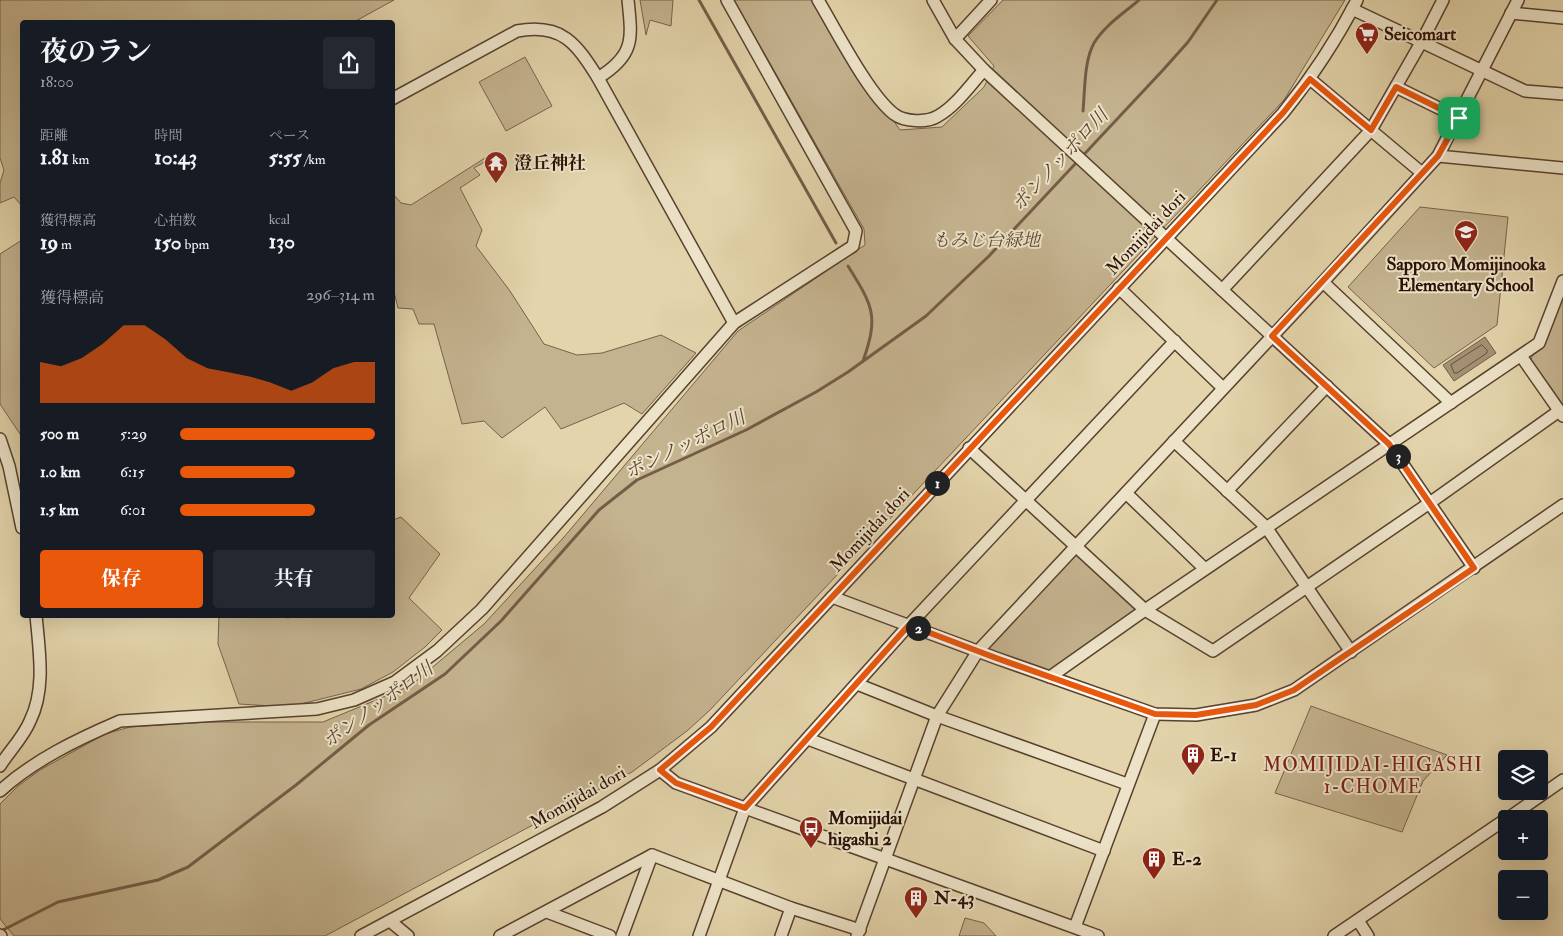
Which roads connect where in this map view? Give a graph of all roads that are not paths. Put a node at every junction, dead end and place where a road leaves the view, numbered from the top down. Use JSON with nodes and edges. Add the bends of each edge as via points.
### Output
{"nodes":[{"id":1,"x":628,"y":0,"type":"edge"},
{"id":2,"x":726,"y":0,"type":"edge"},
{"id":3,"x":818,"y":0,"type":"edge"},
{"id":4,"x":933,"y":0,"type":"edge"},
{"id":5,"x":991,"y":0,"type":"edge"},
{"id":6,"x":1443,"y":0,"type":"edge"},
{"id":7,"x":1518,"y":0,"type":"edge"},
{"id":8,"x":1354,"y":5,"type":"edge"},
{"id":9,"x":1511,"y":13,"type":"junction"},
{"id":10,"x":1563,"y":18,"type":"edge"},
{"id":11,"x":955,"y":39,"type":"junction"},
{"id":12,"x":1422,"y":41,"type":"junction"},
{"id":13,"x":984,"y":70,"type":"junction"},
{"id":14,"x":1482,"y":71,"type":"junction"},
{"id":15,"x":598,"y":78,"type":"junction"},
{"id":16,"x":1310,"y":79,"type":"junction"},
{"id":17,"x":1396,"y":87,"type":"junction"},
{"id":18,"x":1563,"y":94,"type":"edge"},
{"id":19,"x":395,"y":96,"type":"edge"},
{"id":20,"x":1459,"y":118,"type":"junction"},
{"id":21,"x":1371,"y":130,"type":"junction"},
{"id":22,"x":1438,"y":156,"type":"junction"},
{"id":23,"x":1563,"y":168,"type":"edge"},
{"id":24,"x":1422,"y":173,"type":"junction"},
{"id":25,"x":1166,"y":236,"type":"junction"},
{"id":26,"x":1563,"y":281,"type":"edge"},
{"id":27,"x":1323,"y":282,"type":"junction"},
{"id":28,"x":1119,"y":288,"type":"junction"},
{"id":29,"x":1222,"y":290,"type":"junction"},
{"id":30,"x":734,"y":323,"type":"junction"},
{"id":31,"x":1272,"y":336,"type":"junction"},
{"id":32,"x":1175,"y":341,"type":"junction"},
{"id":33,"x":1521,"y":356,"type":"junction"},
{"id":34,"x":1327,"y":386,"type":"junction"},
{"id":35,"x":1223,"y":388,"type":"junction"},
{"id":36,"x":1451,"y":403,"type":"junction"},
{"id":37,"x":1561,"y":414,"type":"edge"},
{"id":38,"x":0,"y":439,"type":"edge"},
{"id":39,"x":1174,"y":441,"type":"junction"},
{"id":40,"x":1389,"y":444,"type":"junction"},
{"id":41,"x":969,"y":448,"type":"junction"},
{"id":42,"x":1227,"y":491,"type":"junction"},
{"id":43,"x":1126,"y":493,"type":"junction"},
{"id":44,"x":1026,"y":501,"type":"junction"},
{"id":45,"x":1431,"y":502,"type":"junction"},
{"id":46,"x":1563,"y":504,"type":"edge"},
{"id":47,"x":20,"y":518,"type":"edge"},
{"id":48,"x":1266,"y":527,"type":"junction"},
{"id":49,"x":1076,"y":546,"type":"junction"},
{"id":50,"x":1474,"y":568,"type":"junction"},
{"id":51,"x":1205,"y":569,"type":"junction"},
{"id":52,"x":1307,"y":586,"type":"junction"},
{"id":53,"x":832,"y":598,"type":"junction"},
{"id":54,"x":1145,"y":610,"type":"junction"},
{"id":55,"x":36,"y":618,"type":"edge"},
{"id":56,"x":909,"y":625,"type":"junction"},
{"id":57,"x":978,"y":651,"type":"junction"},
{"id":58,"x":1351,"y":652,"type":"junction"},
{"id":59,"x":1050,"y":677,"type":"junction"},
{"id":60,"x":857,"y":684,"type":"junction"},
{"id":61,"x":1155,"y":714,"type":"junction"},
{"id":62,"x":937,"y":716,"type":"junction"},
{"id":63,"x":808,"y":739,"type":"junction"},
{"id":64,"x":1,"y":763,"type":"edge"},
{"id":65,"x":660,"y":770,"type":"junction"},
{"id":66,"x":914,"y":777,"type":"junction"},
{"id":67,"x":1563,"y":780,"type":"edge"},
{"id":68,"x":1127,"y":784,"type":"junction"},
{"id":69,"x":0,"y":791,"type":"edge"},
{"id":70,"x":745,"y":808,"type":"junction"},
{"id":71,"x":1520,"y":810,"type":"edge"},
{"id":72,"x":1498,"y":825,"type":"edge"},
{"id":73,"x":1104,"y":851,"type":"junction"},
{"id":74,"x":652,"y":855,"type":"junction"},
{"id":75,"x":885,"y":858,"type":"junction"},
{"id":76,"x":719,"y":881,"type":"junction"},
{"id":77,"x":792,"y":908,"type":"junction"},
{"id":78,"x":547,"y":912,"type":"junction"},
{"id":79,"x":390,"y":921,"type":"junction"},
{"id":80,"x":1358,"y":922,"type":"junction"},
{"id":81,"x":1075,"y":927,"type":"junction"},
{"id":82,"x":859,"y":933,"type":"edge"},
{"id":83,"x":361,"y":936,"type":"edge"},
{"id":84,"x":408,"y":936,"type":"edge"},
{"id":85,"x":500,"y":936,"type":"edge"},
{"id":86,"x":610,"y":936,"type":"edge"},
{"id":87,"x":622,"y":936,"type":"edge"},
{"id":88,"x":699,"y":936,"type":"edge"},
{"id":89,"x":781,"y":936,"type":"edge"},
{"id":90,"x":1098,"y":936,"type":"edge"},
{"id":91,"x":1334,"y":936,"type":"edge"},
{"id":92,"x":1368,"y":936,"type":"edge"}],
"edges":[{"from":1,"to":15,"type":"street","via":[[630,47],[622,60]]},
{"from":2,"to":30,"type":"street","via":[[856,231],[853,246]]},
{"from":3,"to":13,"type":"street","via":[[880,102],[896,116],[910,121],[936,117]]},
{"from":4,"to":11,"type":"street"},
{"from":5,"to":11,"type":"street"},
{"from":6,"to":12,"type":"street"},
{"from":7,"to":9,"type":"street"},
{"from":8,"to":12,"type":"street"},
{"from":8,"to":16,"type":"street","name":"Momijidai dori"},
{"from":9,"to":10,"type":"street"},
{"from":9,"to":14,"type":"street"},
{"from":11,"to":13,"type":"street"},
{"from":12,"to":14,"type":"street"},
{"from":12,"to":17,"type":"street"},
{"from":13,"to":25,"type":"street"},
{"from":14,"to":18,"type":"street","via":[[1525,91]]},
{"from":14,"to":20,"type":"street"},
{"from":15,"to":19,"type":"street","via":[[580,49],[568,38],[533,28],[503,37]]},
{"from":15,"to":30,"type":"street"},
{"from":16,"to":21,"type":"street"},
{"from":16,"to":25,"type":"street","name":"Momijidai dori","via":[[1283,113]]},
{"from":17,"to":20,"type":"street"},
{"from":17,"to":21,"type":"street"},
{"from":20,"to":22,"type":"street"},
{"from":21,"to":24,"type":"street"},
{"from":21,"to":29,"type":"street"},
{"from":22,"to":23,"type":"street"},
{"from":22,"to":24,"type":"street"},
{"from":24,"to":27,"type":"street"},
{"from":25,"to":28,"type":"street","name":"Momijidai dori"},
{"from":25,"to":29,"type":"street"},
{"from":26,"to":33,"type":"street","via":[[1538,343]]},
{"from":27,"to":31,"type":"street"},
{"from":27,"to":36,"type":"street"},
{"from":28,"to":32,"type":"street"},
{"from":28,"to":41,"type":"street","name":"Momijidai dori"},
{"from":29,"to":31,"type":"street"},
{"from":30,"to":69,"type":"street","via":[[482,609],[437,651],[395,682],[354,700],[317,709],[120,721],[37,762]]},
{"from":31,"to":34,"type":"street"},
{"from":31,"to":35,"type":"street"},
{"from":32,"to":35,"type":"street"},
{"from":32,"to":44,"type":"street"},
{"from":33,"to":36,"type":"street"},
{"from":33,"to":37,"type":"street"},
{"from":34,"to":40,"type":"street"},
{"from":34,"to":42,"type":"street"},
{"from":35,"to":39,"type":"street"},
{"from":36,"to":40,"type":"street"},
{"from":37,"to":45,"type":"street"},
{"from":38,"to":47,"type":"street"},
{"from":39,"to":42,"type":"street"},
{"from":39,"to":43,"type":"street"},
{"from":40,"to":45,"type":"street"},
{"from":40,"to":48,"type":"street"},
{"from":41,"to":44,"type":"street"},
{"from":41,"to":53,"type":"street","name":"Momijidai dori"},
{"from":42,"to":48,"type":"street"},
{"from":43,"to":49,"type":"street"},
{"from":43,"to":51,"type":"street"},
{"from":44,"to":49,"type":"street"},
{"from":44,"to":56,"type":"street"},
{"from":45,"to":50,"type":"street"},
{"from":45,"to":52,"type":"street"},
{"from":46,"to":50,"type":"street"},
{"from":48,"to":51,"type":"street"},
{"from":48,"to":52,"type":"street"},
{"from":49,"to":54,"type":"street"},
{"from":49,"to":57,"type":"street"},
{"from":50,"to":58,"type":"street"},
{"from":51,"to":54,"type":"street"},
{"from":52,"to":54,"type":"street","via":[[1213,650]]},
{"from":52,"to":58,"type":"street"},
{"from":53,"to":56,"type":"street"},
{"from":53,"to":65,"type":"street","name":"Momijidai dori","via":[[711,727]]},
{"from":54,"to":59,"type":"street"},
{"from":55,"to":64,"type":"street","via":[[37,705],[30,723]]},
{"from":56,"to":57,"type":"street"},
{"from":56,"to":60,"type":"street"},
{"from":57,"to":59,"type":"street"},
{"from":57,"to":62,"type":"street"},
{"from":58,"to":61,"type":"street","via":[[1294,690],[1256,705],[1196,715]]},
{"from":59,"to":61,"type":"street"},
{"from":60,"to":62,"type":"street"},
{"from":60,"to":63,"type":"street"},
{"from":61,"to":68,"type":"street"},
{"from":62,"to":66,"type":"street"},
{"from":62,"to":68,"type":"street"},
{"from":63,"to":66,"type":"street"},
{"from":63,"to":70,"type":"street"},
{"from":65,"to":70,"type":"street","via":[[676,783]]},
{"from":65,"to":79,"type":"street","name":"Momijidai dori","via":[[602,807]]},
{"from":66,"to":73,"type":"street"},
{"from":66,"to":75,"type":"street"},
{"from":67,"to":71,"type":"street"},
{"from":68,"to":73,"type":"street"},
{"from":70,"to":75,"type":"street"},
{"from":70,"to":76,"type":"street"},
{"from":72,"to":80,"type":"street"},
{"from":73,"to":81,"type":"street"},
{"from":74,"to":76,"type":"street"},
{"from":74,"to":78,"type":"street"},
{"from":74,"to":87,"type":"street"},
{"from":75,"to":81,"type":"street"},
{"from":75,"to":82,"type":"street"},
{"from":76,"to":77,"type":"street"},
{"from":76,"to":88,"type":"street"},
{"from":77,"to":82,"type":"street"},
{"from":77,"to":89,"type":"street"},
{"from":78,"to":85,"type":"street"},
{"from":78,"to":86,"type":"street"},
{"from":79,"to":83,"type":"street","name":"Momijidai dori"},
{"from":79,"to":84,"type":"street"},
{"from":80,"to":91,"type":"street"},
{"from":80,"to":92,"type":"street"},
{"from":81,"to":90,"type":"street"}]}
